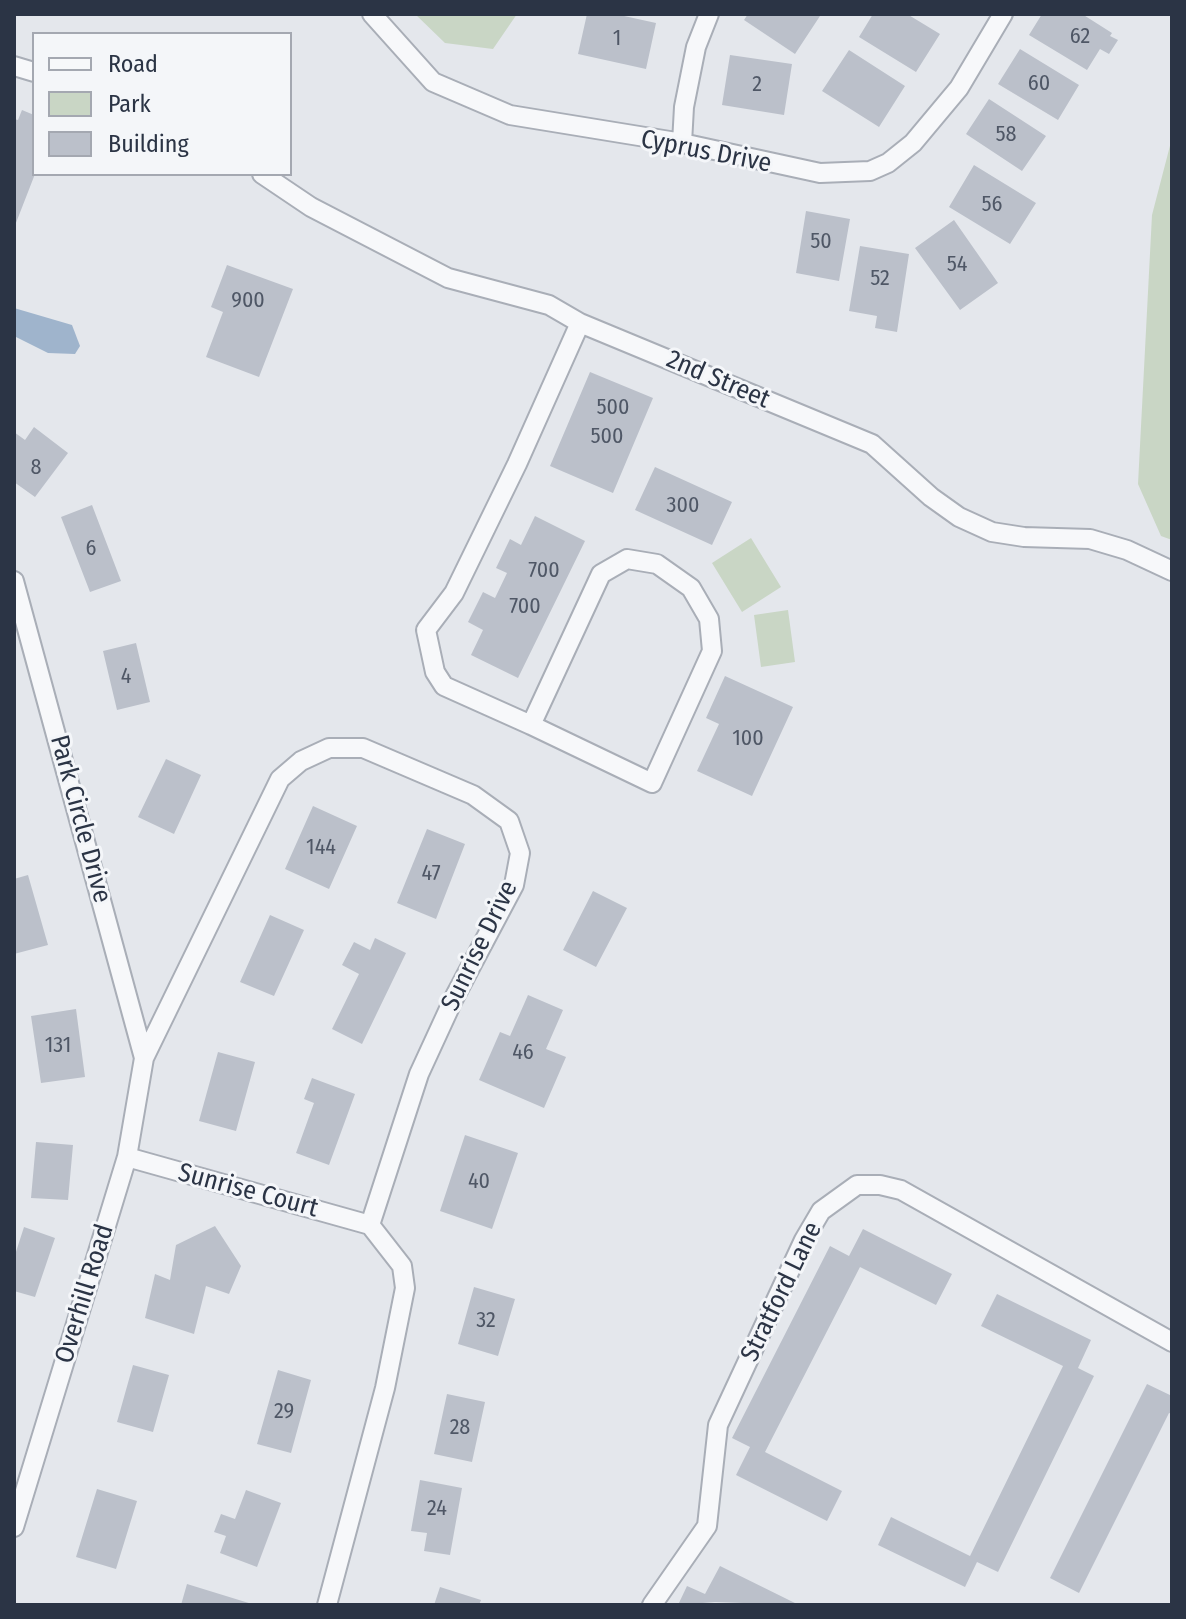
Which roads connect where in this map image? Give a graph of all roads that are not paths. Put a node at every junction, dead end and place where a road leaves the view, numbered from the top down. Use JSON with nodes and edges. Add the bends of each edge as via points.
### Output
{"nodes":[{"id":1,"x":372,"y":14,"type":"edge"},
{"id":2,"x":709,"y":14,"type":"edge"},
{"id":3,"x":1003,"y":14,"type":"edge"},
{"id":4,"x":682,"y":143,"type":"junction"},
{"id":5,"x":265,"y":176,"type":"edge"},
{"id":6,"x":580,"y":323,"type":"junction"},
{"id":7,"x":1172,"y":571,"type":"edge"},
{"id":8,"x":14,"y":581,"type":"edge"},
{"id":9,"x":531,"y":725,"type":"junction"},
{"id":10,"x":144,"y":1058,"type":"junction"},
{"id":11,"x":127,"y":1157,"type":"junction"},
{"id":12,"x":370,"y":1225,"type":"junction"},
{"id":13,"x":1172,"y":1342,"type":"edge"},
{"id":14,"x":14,"y":1527,"type":"edge"},
{"id":15,"x":327,"y":1605,"type":"edge"},
{"id":16,"x":652,"y":1605,"type":"edge"}],
"edges":[{"from":1,"to":4,"type":"street","name":"Cyprus Drive","via":[[433,82],[497,109],[575,128]]},
{"from":2,"to":4,"type":"street","via":[[696,47]]},
{"from":3,"to":4,"type":"street","name":"Cyprus Drive","via":[[959,88],[913,143],[870,171],[820,173]]},
{"from":5,"to":6,"type":"street","name":"2nd Street","via":[[311,207],[448,278],[549,305]]},
{"from":6,"to":7,"type":"street","name":"2nd Street","via":[[872,444],[931,497],[992,532],[1090,539]]},
{"from":6,"to":9,"type":"street","via":[[454,593],[426,630],[432,662],[444,686]]},
{"from":8,"to":10,"type":"street","name":"Park Circle Drive"},
{"from":9,"to":9,"type":"street","via":[[601,574],[627,559],[657,564],[691,588],[709,619],[712,651],[652,783]]},
{"from":10,"to":11,"type":"street","name":"Overhill Road"},
{"from":10,"to":12,"type":"street","name":"Sunrise Drive","via":[[280,779],[301,761],[329,748],[363,748],[473,795],[509,821],[520,853],[514,885],[419,1074]]},
{"from":11,"to":12,"type":"street","name":"Sunrise Court"},
{"from":11,"to":14,"type":"street","name":"Overhill Road"},
{"from":12,"to":15,"type":"street","via":[[402,1266],[405,1288],[385,1388]]},
{"from":13,"to":16,"type":"street","name":"Stratford Lane","via":[[901,1190],[857,1185],[821,1211],[804,1240],[718,1425],[707,1526]]}]}
